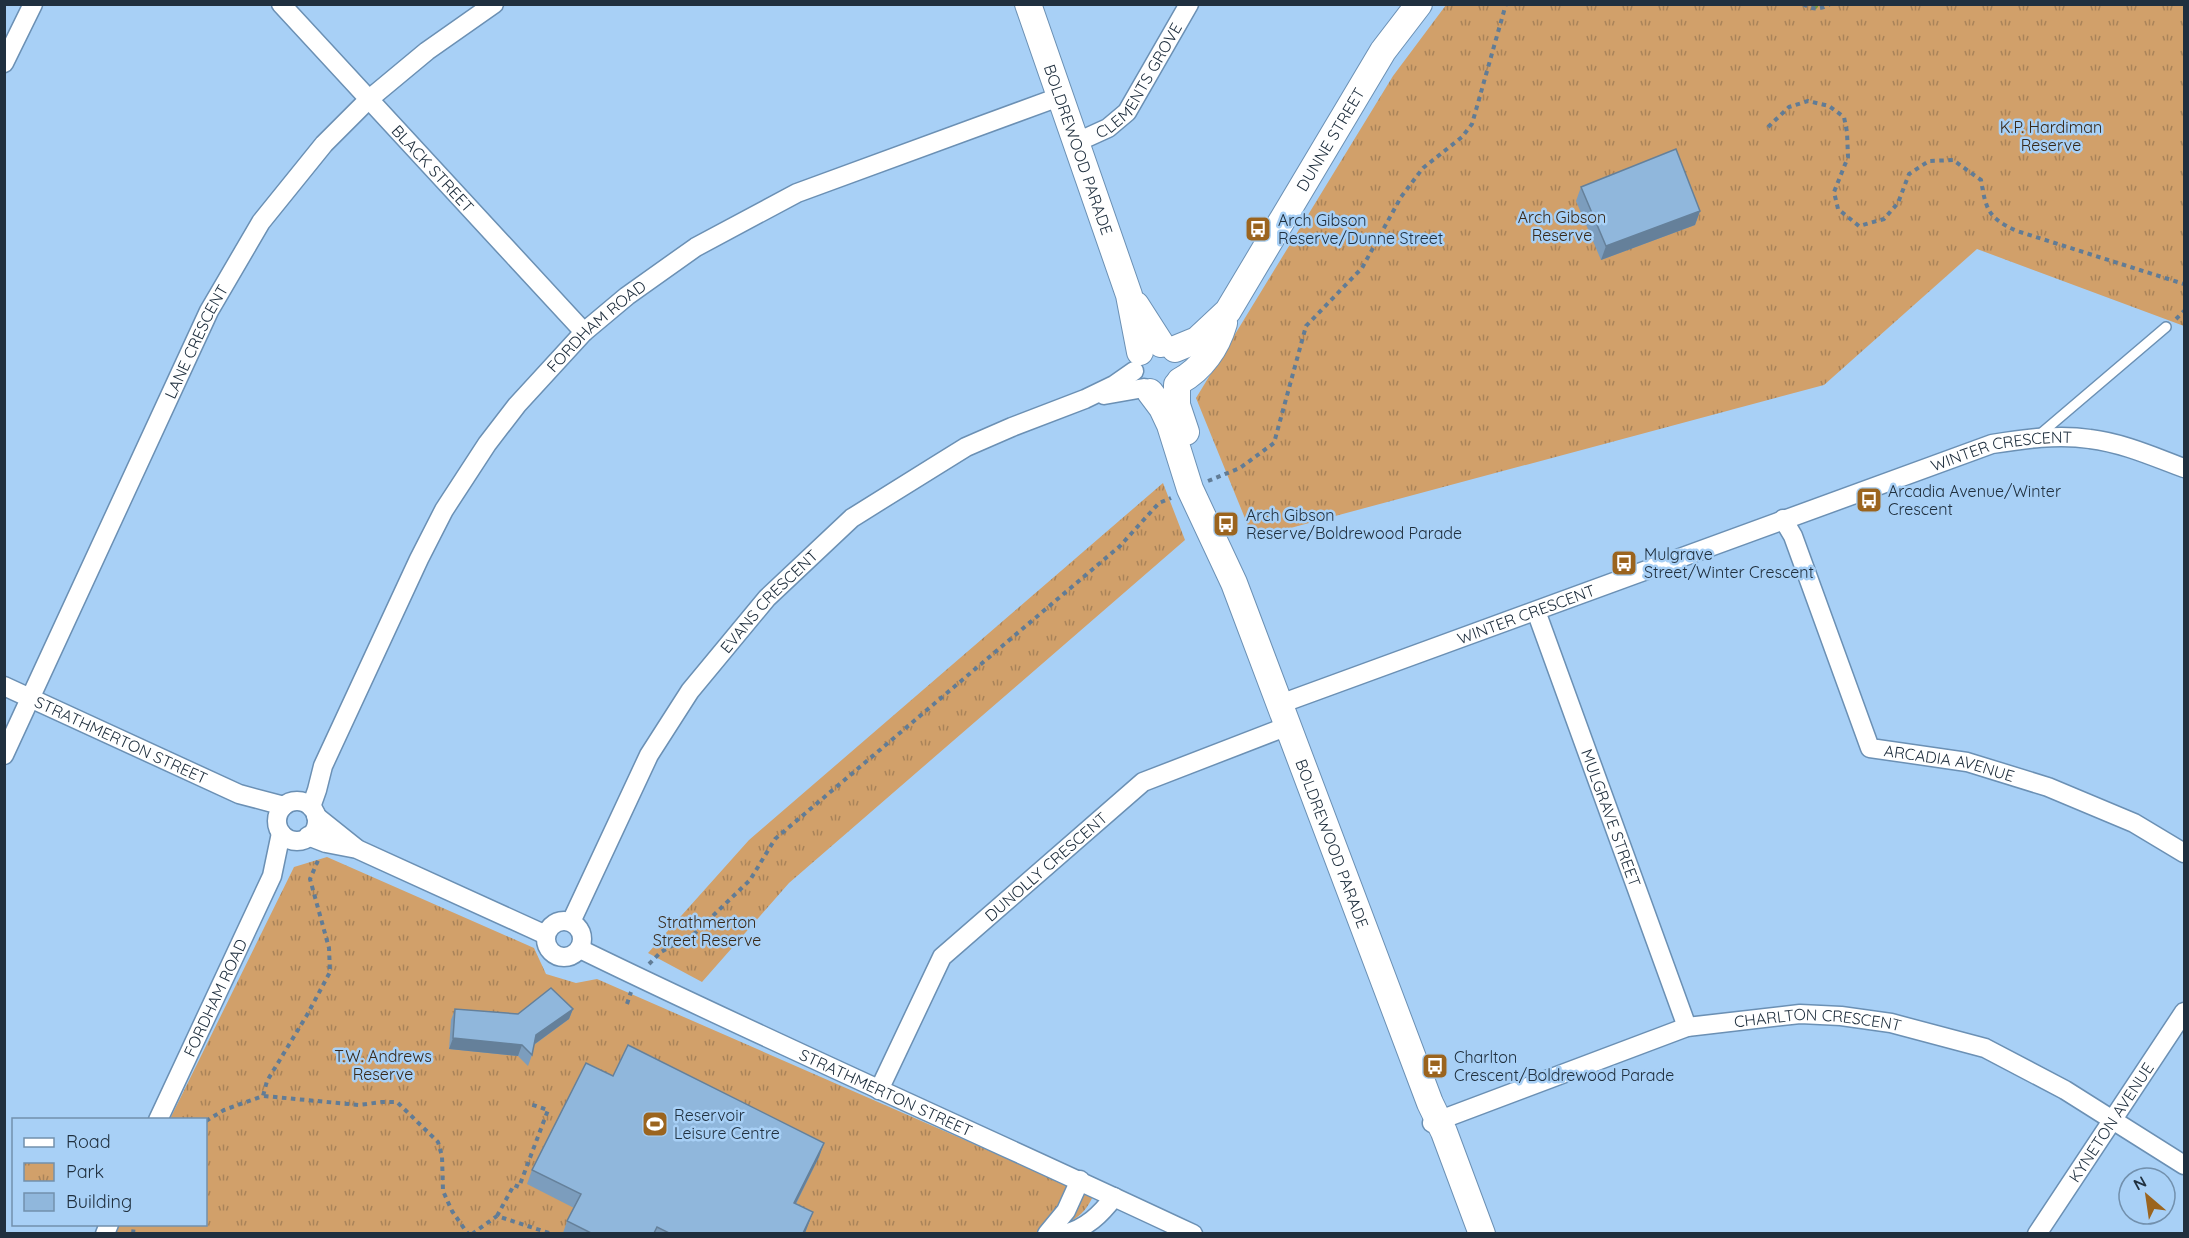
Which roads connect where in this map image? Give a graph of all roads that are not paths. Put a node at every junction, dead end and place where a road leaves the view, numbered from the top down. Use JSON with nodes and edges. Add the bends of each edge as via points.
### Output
{"nodes":[{"id":1,"x":33,"y":4,"type":"edge"},
{"id":2,"x":281,"y":4,"type":"edge"},
{"id":3,"x":494,"y":4,"type":"edge"},
{"id":4,"x":1028,"y":4,"type":"edge"},
{"id":5,"x":1189,"y":4,"type":"edge"},
{"id":6,"x":1419,"y":4,"type":"edge"},
{"id":7,"x":4,"y":63,"type":"edge"},
{"id":8,"x":1059,"y":97,"type":"junction"},
{"id":9,"x":368,"y":100,"type":"junction"},
{"id":10,"x":1075,"y":143,"type":"junction"},
{"id":11,"x":1228,"y":311,"type":"junction"},
{"id":12,"x":2166,"y":327,"type":"dead end"},
{"id":13,"x":584,"y":332,"type":"junction"},
{"id":14,"x":1151,"y":366,"type":"junction"},
{"id":15,"x":1178,"y":383,"type":"junction"},
{"id":16,"x":2036,"y":437,"type":"junction"},
{"id":17,"x":2184,"y":468,"type":"edge"},
{"id":18,"x":1198,"y":485,"type":"junction"},
{"id":19,"x":1783,"y":519,"type":"junction"},
{"id":20,"x":1536,"y":611,"type":"junction"},
{"id":21,"x":4,"y":686,"type":"edge"},
{"id":22,"x":31,"y":698,"type":"junction"},
{"id":23,"x":1284,"y":715,"type":"junction"},
{"id":24,"x":4,"y":755,"type":"edge"},
{"id":25,"x":239,"y":794,"type":"junction"},
{"id":26,"x":302,"y":808,"type":"junction"},
{"id":27,"x":279,"y":829,"type":"junction"},
{"id":28,"x":311,"y":840,"type":"junction"},
{"id":29,"x":357,"y":849,"type":"junction"},
{"id":30,"x":2184,"y":853,"type":"edge"},
{"id":31,"x":272,"y":876,"type":"junction"},
{"id":32,"x":571,"y":922,"type":"junction"},
{"id":33,"x":546,"y":935,"type":"junction"},
{"id":34,"x":580,"y":949,"type":"junction"},
{"id":35,"x":2184,"y":1012,"type":"edge"},
{"id":36,"x":1687,"y":1027,"type":"junction"},
{"id":37,"x":879,"y":1090,"type":"junction"},
{"id":38,"x":1434,"y":1116,"type":"junction"},
{"id":39,"x":158,"y":1118,"type":"edge"},
{"id":40,"x":2112,"y":1119,"type":"junction"},
{"id":41,"x":2184,"y":1165,"type":"edge"},
{"id":42,"x":1080,"y":1180,"type":"junction"},
{"id":43,"x":1114,"y":1197,"type":"junction"},
{"id":44,"x":1047,"y":1233,"type":"edge"},
{"id":45,"x":1064,"y":1233,"type":"edge"},
{"id":46,"x":1193,"y":1233,"type":"edge"},
{"id":47,"x":1469,"y":1233,"type":"edge"},
{"id":48,"x":1482,"y":1233,"type":"edge"},
{"id":49,"x":2037,"y":1233,"type":"edge"}],
"edges":[{"from":1,"to":7,"type":"street"},
{"from":2,"to":9,"type":"street","name":"BLACK STREET"},
{"from":3,"to":9,"type":"street","name":"LANE CRESCENT","via":[[427,51]]},
{"from":4,"to":8,"type":"main road","name":"BOLDREWOOD PARADE"},
{"from":5,"to":10,"type":"street","name":"CLEMENTS GROVE","via":[[1127,112],[1108,128]]},
{"from":6,"to":11,"type":"main road","name":"DUNNE STREET","via":[[1383,51]]},
{"from":8,"to":10,"type":"main road","name":"BOLDREWOOD PARADE"},
{"from":8,"to":13,"type":"street","name":"FORDHAM ROAD","via":[[797,194],[696,247]]},
{"from":9,"to":13,"type":"street","name":"BLACK STREET"},
{"from":9,"to":22,"type":"street","name":"LANE CRESCENT","via":[[324,144],[261,222],[209,311]]},
{"from":10,"to":14,"type":"main road","name":"BOLDREWOOD PARADE"},
{"from":11,"to":14,"type":"main road","name":"DUNNE STREET","via":[[1197,340]]},
{"from":11,"to":15,"type":"main road","name":"DUNNE STREET","via":[[1220,337],[1210,352],[1199,367]]},
{"from":12,"to":16,"type":"lane"},
{"from":13,"to":26,"type":"street","name":"FORDHAM ROAD","via":[[517,405],[444,510]]},
{"from":14,"to":15,"type":"main road","via":[[1165,393]]},
{"from":14,"to":15,"type":"main road","name":"BOLDREWOOD PARADE","via":[[1183,364]]},
{"from":14,"to":18,"type":"main road","name":"BOLDREWOOD PARADE","via":[[1162,408]]},
{"from":14,"to":32,"type":"street","name":"EVANS CRESCENT","via":[[1085,399],[966,447],[852,518],[767,598],[690,691],[649,755]]},
{"from":15,"to":18,"type":"main road","name":"BOLDREWOOD PARADE","via":[[1177,405]]},
{"from":16,"to":17,"type":"street","name":"WINTER CRESCENT","via":[[2089,438]]},
{"from":16,"to":19,"type":"street","name":"WINTER CRESCENT","via":[[1992,444]]},
{"from":18,"to":23,"type":"main road","name":"BOLDREWOOD PARADE"},
{"from":19,"to":20,"type":"street","name":"WINTER CRESCENT"},
{"from":19,"to":30,"type":"street","name":"ARCADIA AVENUE","via":[[1793,536],[1870,748],[1967,762],[2048,787],[2134,823]]},
{"from":20,"to":23,"type":"street","name":"WINTER CRESCENT"},
{"from":20,"to":36,"type":"street","name":"MULGRAVE STREET"},
{"from":21,"to":22,"type":"street","name":"STRATHMERTON STREET"},
{"from":22,"to":24,"type":"street","name":"LANE CRESCENT"},
{"from":22,"to":25,"type":"street","name":"STRATHMERTON STREET"},
{"from":23,"to":37,"type":"street","name":"DUNOLLY CRESCENT","via":[[1143,782],[942,957]]},
{"from":23,"to":38,"type":"main road","name":"BOLDREWOOD PARADE"},
{"from":25,"to":26,"type":"street","name":"STRATHMERTON STREET"},
{"from":25,"to":27,"type":"street","name":"STRATHMERTON STREET"},
{"from":26,"to":27,"type":"street","via":[[279,811]]},
{"from":26,"to":28,"type":"street","via":[[315,827]]},
{"from":26,"to":29,"type":"street","name":"STRATHMERTON STREET"},
{"from":27,"to":28,"type":"street","via":[[292,840]]},
{"from":27,"to":31,"type":"street","name":"FORDHAM ROAD"},
{"from":28,"to":29,"type":"street","name":"STRATHMERTON STREET"},
{"from":28,"to":31,"type":"street","name":"FORDHAM ROAD"},
{"from":29,"to":33,"type":"street","name":"STRATHMERTON STREET"},
{"from":31,"to":39,"type":"street","name":"FORDHAM ROAD"},
{"from":32,"to":33,"type":"street","via":[[553,925]]},
{"from":32,"to":34,"type":"street","via":[[583,936]]},
{"from":33,"to":34,"type":"street","via":[[547,946],[555,955],[566,958]]},
{"from":34,"to":37,"type":"street","name":"STRATHMERTON STREET"},
{"from":35,"to":40,"type":"street","name":"KYNETON AVENUE"},
{"from":36,"to":38,"type":"street","name":"CHARLTON CRESCENT"},
{"from":36,"to":40,"type":"street","name":"CHARLTON CRESCENT","via":[[1800,1014],[1891,1023],[1985,1048]]},
{"from":37,"to":42,"type":"street","name":"STRATHMERTON STREET"},
{"from":38,"to":47,"type":"main road","name":"BOLDREWOOD PARADE","via":[[1434,1134]]},
{"from":38,"to":48,"type":"main road","name":"BOLDREWOOD PARADE"},
{"from":40,"to":41,"type":"street","name":"CHARLTON CRESCENT"},
{"from":40,"to":49,"type":"street","name":"KYNETON AVENUE"},
{"from":42,"to":43,"type":"street","name":"STRATHMERTON STREET"},
{"from":42,"to":44,"type":"street","via":[[1066,1211]]},
{"from":43,"to":45,"type":"street","via":[[1090,1222]]},
{"from":43,"to":46,"type":"street","name":"STRATHMERTON STREET"}]}
